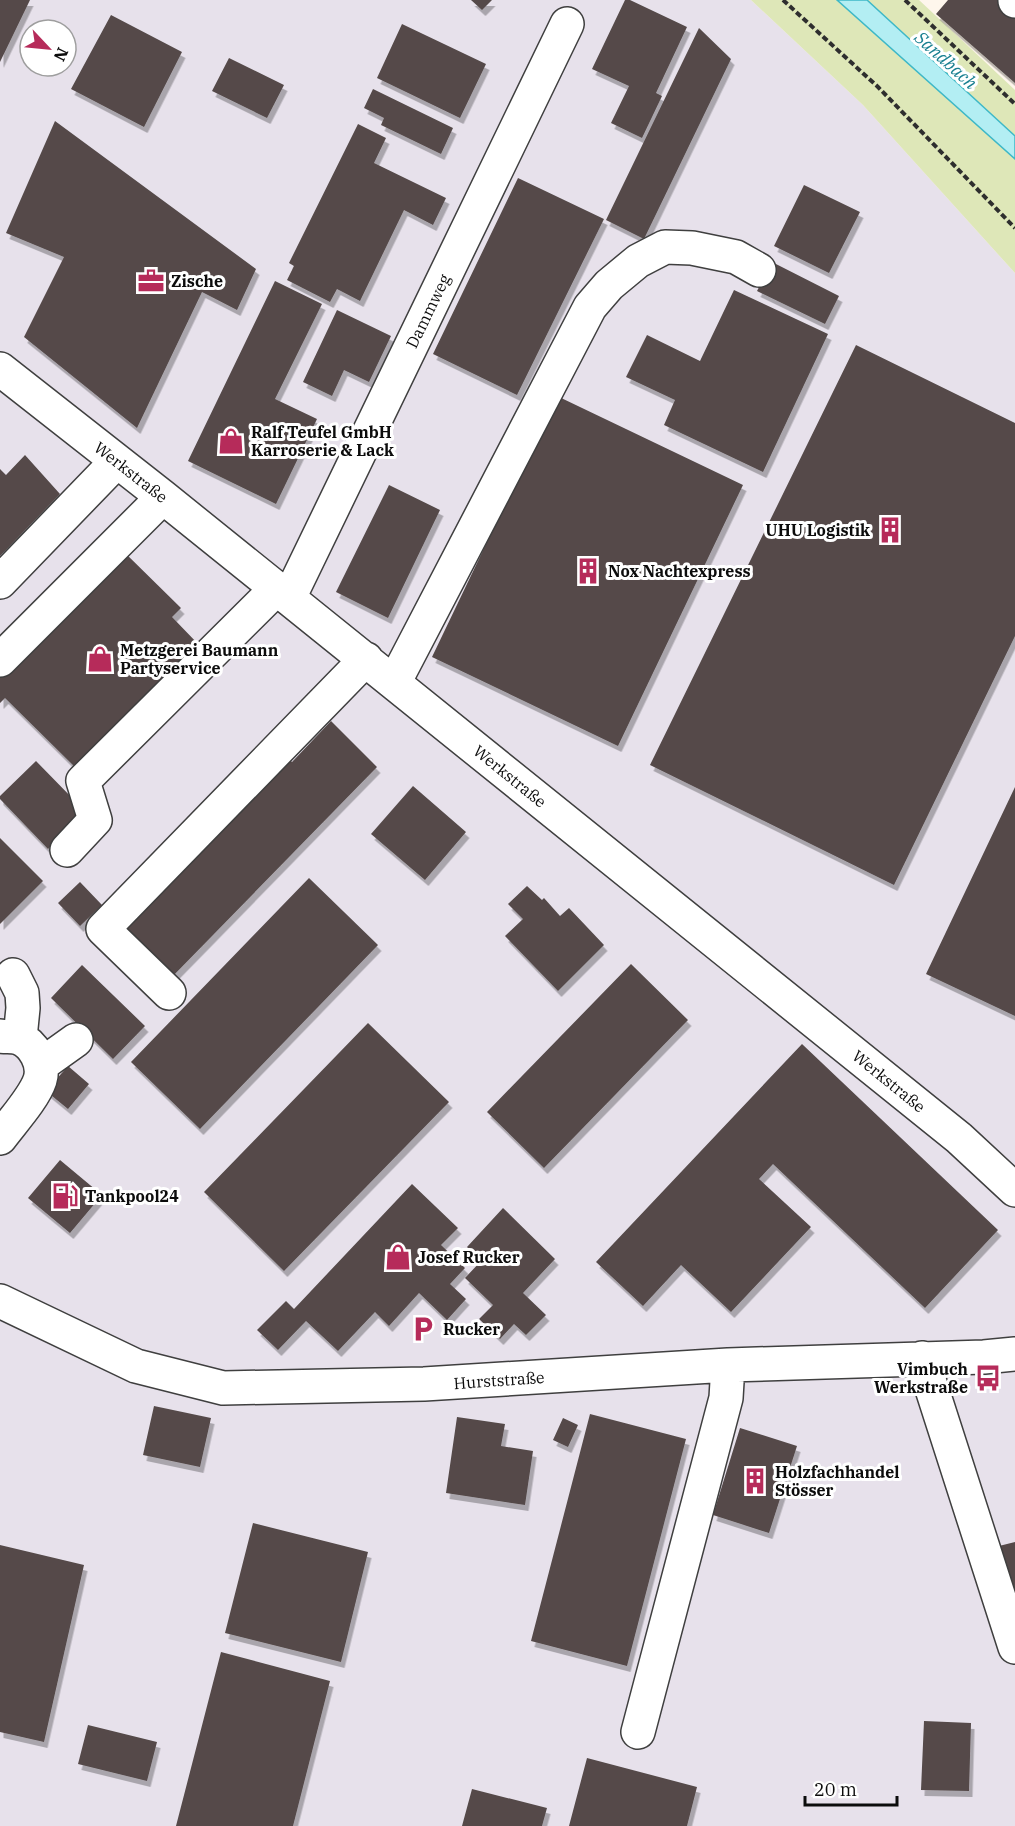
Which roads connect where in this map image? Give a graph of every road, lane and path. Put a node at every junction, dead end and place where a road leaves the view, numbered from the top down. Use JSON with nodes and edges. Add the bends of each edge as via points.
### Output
{"nodes":[{"id":1,"x":783,"y":0,"type":"edge"},
{"id":2,"x":905,"y":0,"type":"edge"},
{"id":3,"x":567,"y":24,"type":"dead end"},
{"id":4,"x":1015,"y":104,"type":"edge"},
{"id":5,"x":1015,"y":228,"type":"edge"},
{"id":6,"x":759,"y":270,"type":"dead end"},
{"id":7,"x":0,"y":369,"type":"edge"},
{"id":8,"x":117,"y":461,"type":"junction"},
{"id":9,"x":163,"y":497,"type":"junction"},
{"id":10,"x":0,"y":582,"type":"edge"},
{"id":11,"x":282,"y":593,"type":"junction"},
{"id":12,"x":366,"y":659,"type":"junction"},
{"id":13,"x":0,"y":660,"type":"edge"},
{"id":14,"x":394,"y":683,"type":"junction"},
{"id":15,"x":67,"y":850,"type":"dead end"},
{"id":16,"x":13,"y":975,"type":"dead end"},
{"id":17,"x":169,"y":993,"type":"dead end"},
{"id":18,"x":10,"y":1037,"type":"edge"},
{"id":19,"x":76,"y":1040,"type":"dead end"},
{"id":20,"x":41,"y":1065,"type":"junction"},
{"id":21,"x":0,"y":1138,"type":"edge"},
{"id":22,"x":1015,"y":1190,"type":"edge"},
{"id":23,"x":0,"y":1300,"type":"edge"},
{"id":24,"x":1015,"y":1354,"type":"edge"},
{"id":25,"x":922,"y":1358,"type":"junction"},
{"id":26,"x":728,"y":1365,"type":"junction"},
{"id":27,"x":1015,"y":1647,"type":"edge"},
{"id":28,"x":638,"y":1732,"type":"dead end"}],
"edges":[{"from":1,"to":5,"type":"path","via":[[878,87]]},
{"from":2,"to":4,"type":"path"},
{"from":3,"to":11,"type":"street","name":"Dammweg"},
{"from":6,"to":14,"type":"street","via":[[736,257],[665,247],[638,261],[609,285],[590,307]]},
{"from":7,"to":8,"type":"street","name":"Werkstraße"},
{"from":8,"to":9,"type":"street","name":"Werkstraße"},
{"from":8,"to":10,"type":"street"},
{"from":9,"to":11,"type":"street","name":"Werkstraße"},
{"from":9,"to":13,"type":"street"},
{"from":11,"to":12,"type":"street","name":"Werkstraße"},
{"from":11,"to":15,"type":"street","name":"Dammweg","via":[[265,600],[83,781],[95,820]]},
{"from":12,"to":14,"type":"street","name":"Werkstraße"},
{"from":12,"to":17,"type":"street","via":[[103,929]]},
{"from":14,"to":22,"type":"street","name":"Werkstraße","via":[[959,1138]]},
{"from":16,"to":18,"type":"street","via":[[22,993],[23,1008]]},
{"from":18,"to":20,"type":"street","via":[[34,1050]]},
{"from":19,"to":20,"type":"street"},
{"from":20,"to":21,"type":"street","via":[[40,1080]]},
{"from":23,"to":26,"type":"street","name":"Hurststraße","via":[[136,1366],[223,1388],[424,1384]]},
{"from":24,"to":25,"type":"street","name":"Hurststraße"},
{"from":25,"to":26,"type":"street","name":"Hurststraße"},
{"from":25,"to":27,"type":"street"},
{"from":26,"to":28,"type":"street","via":[[726,1398]]}]}
